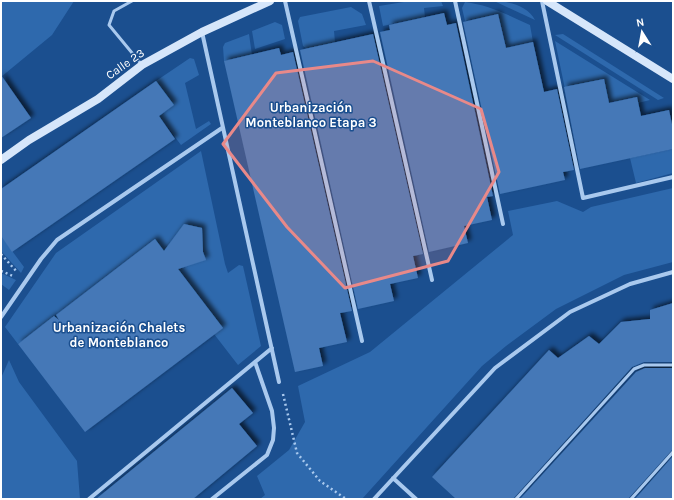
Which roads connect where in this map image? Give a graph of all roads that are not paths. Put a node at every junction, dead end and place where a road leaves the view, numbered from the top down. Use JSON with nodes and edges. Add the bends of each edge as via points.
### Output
{"nodes":[{"id":1,"x":132,"y":1,"type":"edge"},
{"id":2,"x":270,"y":1,"type":"edge"},
{"id":3,"x":286,"y":1,"type":"edge"},
{"id":4,"x":370,"y":1,"type":"edge"},
{"id":5,"x":455,"y":1,"type":"edge"},
{"id":6,"x":542,"y":1,"type":"edge"},
{"id":7,"x":547,"y":1,"type":"edge"},
{"id":8,"x":202,"y":32,"type":"junction"},
{"id":9,"x":142,"y":65,"type":"junction"},
{"id":10,"x":673,"y":80,"type":"edge"},
{"id":11,"x":222,"y":128,"type":"junction"},
{"id":12,"x":1,"y":160,"type":"edge"},
{"id":13,"x":673,"y":177,"type":"edge"},
{"id":14,"x":503,"y":224,"type":"dead end"},
{"id":15,"x":673,"y":272,"type":"edge"},
{"id":16,"x":432,"y":280,"type":"dead end"},
{"id":17,"x":1,"y":318,"type":"edge"},
{"id":18,"x":362,"y":341,"type":"dead end"},
{"id":19,"x":272,"y":348,"type":"junction"},
{"id":20,"x":255,"y":362,"type":"junction"},
{"id":21,"x":673,"y":365,"type":"edge"},
{"id":22,"x":279,"y":382,"type":"road end"},
{"id":23,"x":673,"y":452,"type":"edge"},
{"id":24,"x":393,"y":478,"type":"junction"},
{"id":25,"x":89,"y":499,"type":"edge"},
{"id":26,"x":212,"y":499,"type":"edge"},
{"id":27,"x":374,"y":499,"type":"edge"},
{"id":28,"x":416,"y":499,"type":"edge"},
{"id":29,"x":516,"y":499,"type":"edge"},
{"id":30,"x":631,"y":499,"type":"edge"}],
"edges":[{"from":1,"to":9,"type":"lane","via":[[114,11],[109,25]]},
{"from":2,"to":8,"type":"main road","name":"Calle 23"},
{"from":3,"to":18,"type":"street"},
{"from":4,"to":16,"type":"street"},
{"from":5,"to":14,"type":"street"},
{"from":6,"to":13,"type":"street","via":[[583,198]]},
{"from":7,"to":10,"type":"main road"},
{"from":8,"to":9,"type":"main road","name":"Calle 23"},
{"from":8,"to":11,"type":"street"},
{"from":9,"to":12,"type":"main road","name":"Calle 23","via":[[98,99],[29,140]]},
{"from":11,"to":17,"type":"street","via":[[57,240]]},
{"from":11,"to":19,"type":"street"},
{"from":15,"to":24,"type":"street","via":[[630,284],[570,312],[495,368]]},
{"from":19,"to":20,"type":"street"},
{"from":19,"to":22,"type":"street"},
{"from":20,"to":25,"type":"street"},
{"from":20,"to":26,"type":"street","via":[[272,411],[273,440],[267,455]]},
{"from":21,"to":29,"type":"lane","via":[[644,365],[634,369]]},
{"from":23,"to":30,"type":"lane"},
{"from":24,"to":27,"type":"street"},
{"from":24,"to":28,"type":"street"}]}
